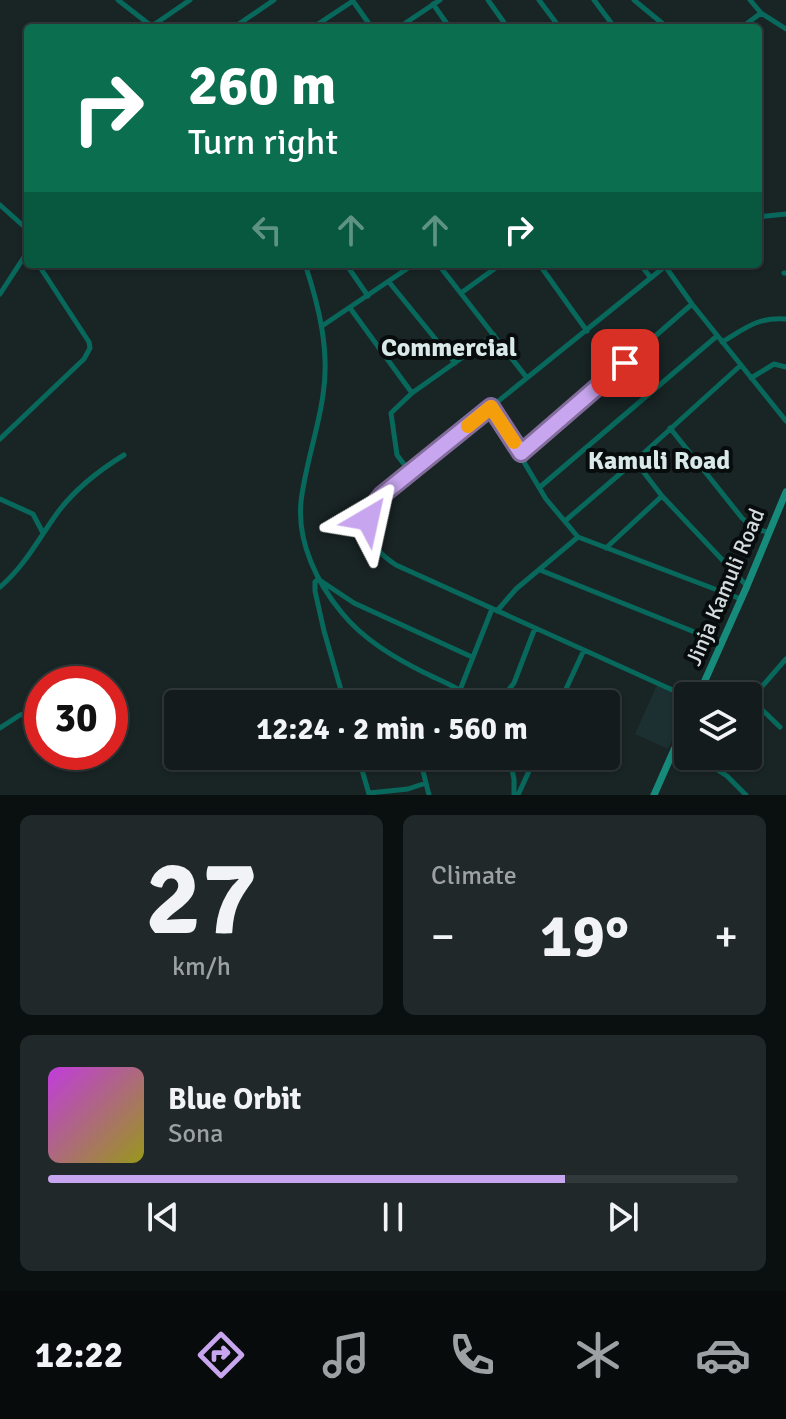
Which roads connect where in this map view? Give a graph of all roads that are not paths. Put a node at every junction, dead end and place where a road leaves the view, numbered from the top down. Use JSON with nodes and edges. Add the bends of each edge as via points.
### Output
{"nodes":[{"id":1,"x":118,"y":0,"type":"edge"},
{"id":2,"x":190,"y":0,"type":"edge"},
{"id":3,"x":274,"y":0,"type":"edge"},
{"id":4,"x":440,"y":0,"type":"edge"},
{"id":5,"x":488,"y":0,"type":"edge"},
{"id":6,"x":539,"y":0,"type":"edge"},
{"id":7,"x":594,"y":0,"type":"edge"},
{"id":8,"x":634,"y":0,"type":"edge"},
{"id":9,"x":750,"y":0,"type":"edge"},
{"id":10,"x":352,"y":1,"type":"edge"},
{"id":11,"x":433,"y":4,"type":"junction"},
{"id":12,"x":761,"y":13,"type":"junction"},
{"id":13,"x":149,"y":24,"type":"edge"},
{"id":14,"x":157,"y":24,"type":"edge"},
{"id":15,"x":239,"y":24,"type":"edge"},
{"id":16,"x":318,"y":24,"type":"edge"},
{"id":17,"x":369,"y":24,"type":"edge"},
{"id":18,"x":404,"y":24,"type":"edge"},
{"id":19,"x":447,"y":24,"type":"edge"},
{"id":20,"x":505,"y":24,"type":"edge"},
{"id":21,"x":557,"y":24,"type":"edge"},
{"id":22,"x":612,"y":24,"type":"edge"},
{"id":23,"x":663,"y":24,"type":"edge"},
{"id":24,"x":746,"y":24,"type":"edge"},
{"id":25,"x":786,"y":29,"type":"edge"},
{"id":26,"x":0,"y":205,"type":"edge"},
{"id":27,"x":786,"y":214,"type":"edge"},
{"id":28,"x":762,"y":217,"type":"edge"},
{"id":29,"x":24,"y":226,"type":"edge"},
{"id":30,"x":24,"y":257,"type":"edge"},
{"id":31,"x":41,"y":268,"type":"edge"},
{"id":32,"x":306,"y":268,"type":"edge"},
{"id":33,"x":349,"y":268,"type":"edge"},
{"id":34,"x":403,"y":268,"type":"edge"},
{"id":35,"x":441,"y":268,"type":"edge"},
{"id":36,"x":495,"y":268,"type":"edge"},
{"id":37,"x":542,"y":268,"type":"edge"},
{"id":38,"x":643,"y":268,"type":"edge"},
{"id":39,"x":663,"y":268,"type":"edge"},
{"id":40,"x":669,"y":268,"type":"edge"},
{"id":41,"x":651,"y":278,"type":"junction"},
{"id":42,"x":389,"y":282,"type":"junction"},
{"id":43,"x":461,"y":293,"type":"junction"},
{"id":44,"x":0,"y":294,"type":"edge"},
{"id":45,"x":368,"y":296,"type":"junction"},
{"id":46,"x":692,"y":304,"type":"junction"},
{"id":47,"x":350,"y":308,"type":"junction"},
{"id":48,"x":786,"y":319,"type":"edge"},
{"id":49,"x":322,"y":326,"type":"junction"},
{"id":50,"x":587,"y":331,"type":"junction"},
{"id":51,"x":494,"y":335,"type":"junction"},
{"id":52,"x":717,"y":336,"type":"junction"},
{"id":53,"x":722,"y":342,"type":"junction"},
{"id":54,"x":455,"y":363,"type":"junction"},
{"id":55,"x":741,"y":365,"type":"junction"},
{"id":56,"x":786,"y":367,"type":"edge"},
{"id":57,"x":527,"y":378,"type":"junction"},
{"id":58,"x":751,"y":378,"type":"junction"},
{"id":59,"x":412,"y":393,"type":"junction"},
{"id":60,"x":491,"y":407,"type":"junction"},
{"id":61,"x":786,"y":421,"type":"edge"},
{"id":62,"x":670,"y":428,"type":"junction"},
{"id":63,"x":0,"y":439,"type":"edge"},
{"id":64,"x":521,"y":453,"type":"junction"},
{"id":65,"x":124,"y":455,"type":"dead end"},
{"id":66,"x":635,"y":461,"type":"junction"},
{"id":67,"x":410,"y":472,"type":"junction"},
{"id":68,"x":540,"y":487,"type":"junction"},
{"id":69,"x":786,"y":492,"type":"edge"},
{"id":70,"x":662,"y":496,"type":"junction"},
{"id":71,"x":0,"y":499,"type":"edge"},
{"id":72,"x":782,"y":510,"type":"edge"},
{"id":73,"x":565,"y":521,"type":"junction"},
{"id":74,"x":768,"y":532,"type":"junction"},
{"id":75,"x":43,"y":534,"type":"junction"},
{"id":76,"x":578,"y":537,"type":"junction"},
{"id":77,"x":606,"y":548,"type":"junction"},
{"id":78,"x":540,"y":570,"type":"junction"},
{"id":79,"x":318,"y":579,"type":"junction"},
{"id":80,"x":747,"y":586,"type":"junction"},
{"id":81,"x":0,"y":587,"type":"edge"},
{"id":82,"x":741,"y":599,"type":"junction"},
{"id":83,"x":495,"y":610,"type":"junction"},
{"id":84,"x":535,"y":628,"type":"junction"},
{"id":85,"x":722,"y":643,"type":"junction"},
{"id":86,"x":584,"y":650,"type":"junction"},
{"id":87,"x":472,"y":657,"type":"junction"},
{"id":88,"x":786,"y":659,"type":"edge"},
{"id":89,"x":704,"y":682,"type":"edge"},
{"id":90,"x":762,"y":687,"type":"edge"},
{"id":91,"x":458,"y":689,"type":"joint"},
{"id":92,"x":341,"y":690,"type":"edge"},
{"id":93,"x":509,"y":690,"type":"edge"},
{"id":94,"x":565,"y":690,"type":"edge"},
{"id":95,"x":674,"y":691,"type":"edge"},
{"id":96,"x":762,"y":711,"type":"edge"},
{"id":97,"x":24,"y":714,"type":"edge"},
{"id":98,"x":780,"y":727,"type":"dead end"},
{"id":99,"x":0,"y":728,"type":"edge"},
{"id":100,"x":674,"y":748,"type":"edge"},
{"id":101,"x":362,"y":770,"type":"edge"},
{"id":102,"x":423,"y":770,"type":"edge"},
{"id":103,"x":512,"y":770,"type":"edge"},
{"id":104,"x":529,"y":770,"type":"edge"},
{"id":105,"x":718,"y":770,"type":"edge"},
{"id":106,"x":426,"y":783,"type":"junction"},
{"id":107,"x":369,"y":794,"type":"edge"},
{"id":108,"x":429,"y":795,"type":"edge"},
{"id":109,"x":516,"y":795,"type":"edge"},
{"id":110,"x":654,"y":795,"type":"edge"},
{"id":111,"x":746,"y":795,"type":"edge"}],
"edges":[{"from":1,"to":13,"type":"street"},
{"from":2,"to":14,"type":"street"},
{"from":3,"to":15,"type":"street"},
{"from":4,"to":11,"type":"street"},
{"from":5,"to":20,"type":"street"},
{"from":6,"to":21,"type":"street"},
{"from":7,"to":22,"type":"street"},
{"from":8,"to":23,"type":"street"},
{"from":9,"to":12,"type":"street"},
{"from":10,"to":16,"type":"street"},
{"from":10,"to":17,"type":"street"},
{"from":11,"to":18,"type":"street"},
{"from":11,"to":19,"type":"street"},
{"from":12,"to":24,"type":"street"},
{"from":12,"to":25,"type":"street"},
{"from":26,"to":29,"type":"street"},
{"from":27,"to":28,"type":"street"},
{"from":30,"to":44,"type":"street"},
{"from":31,"to":63,"type":"street","via":[[90,348]]},
{"from":32,"to":49,"type":"street"},
{"from":33,"to":45,"type":"street"},
{"from":34,"to":42,"type":"street"},
{"from":35,"to":43,"type":"street"},
{"from":36,"to":43,"type":"street"},
{"from":37,"to":50,"type":"street"},
{"from":38,"to":41,"type":"street"},
{"from":39,"to":41,"type":"street"},
{"from":40,"to":46,"type":"street"},
{"from":41,"to":50,"type":"street"},
{"from":42,"to":45,"type":"street"},
{"from":42,"to":54,"type":"street"},
{"from":43,"to":51,"type":"street"},
{"from":45,"to":47,"type":"street"},
{"from":46,"to":52,"type":"street"},
{"from":46,"to":64,"type":"street"},
{"from":47,"to":49,"type":"street"},
{"from":47,"to":59,"type":"street"},
{"from":48,"to":53,"type":"street","via":[[758,321]]},
{"from":49,"to":79,"type":"street","via":[[324,394],[301,503],[306,546]]},
{"from":50,"to":57,"type":"street"},
{"from":51,"to":54,"type":"street"},
{"from":51,"to":57,"type":"street"},
{"from":52,"to":53,"type":"street"},
{"from":52,"to":68,"type":"street"},
{"from":53,"to":55,"type":"street"},
{"from":54,"to":59,"type":"street"},
{"from":55,"to":58,"type":"street"},
{"from":55,"to":62,"type":"street"},
{"from":56,"to":58,"type":"street","via":[[774,364]]},
{"from":57,"to":60,"type":"street"},
{"from":58,"to":61,"type":"street"},
{"from":59,"to":67,"type":"street","via":[[391,413],[397,455]]},
{"from":60,"to":64,"type":"street"},
{"from":60,"to":67,"type":"street"},
{"from":62,"to":66,"type":"street"},
{"from":62,"to":74,"type":"street","via":[[742,518]]},
{"from":64,"to":68,"type":"street"},
{"from":65,"to":75,"type":"street","via":[[80,487]]},
{"from":66,"to":70,"type":"street"},
{"from":66,"to":73,"type":"street"},
{"from":67,"to":83,"type":"street","via":[[373,506],[368,519],[373,545],[396,565]]},
{"from":68,"to":73,"type":"street"},
{"from":69,"to":72,"type":"main road","name":"Jinja Kamuli Road"},
{"from":70,"to":77,"type":"street"},
{"from":70,"to":80,"type":"street"},
{"from":71,"to":75,"type":"street","via":[[33,514]]},
{"from":72,"to":74,"type":"main road","name":"Jinja Kamuli Road"},
{"from":73,"to":76,"type":"street"},
{"from":74,"to":80,"type":"main road","name":"Jinja Kamuli Road"},
{"from":75,"to":81,"type":"street"},
{"from":76,"to":77,"type":"street"},
{"from":76,"to":78,"type":"street"},
{"from":77,"to":82,"type":"street"},
{"from":78,"to":83,"type":"street"},
{"from":78,"to":85,"type":"street"},
{"from":79,"to":87,"type":"street","via":[[354,603]]},
{"from":79,"to":91,"type":"street","via":[[343,615],[371,641]]},
{"from":79,"to":92,"type":"street","via":[[315,591]]},
{"from":80,"to":82,"type":"main road","name":"Jinja Kamuli Road"},
{"from":82,"to":85,"type":"main road","name":"Jinja Kamuli Road"},
{"from":83,"to":84,"type":"street"},
{"from":83,"to":87,"type":"street"},
{"from":84,"to":86,"type":"street"},
{"from":84,"to":93,"type":"street"},
{"from":85,"to":89,"type":"main road","name":"Jinja Kamuli Road"},
{"from":86,"to":94,"type":"street"},
{"from":86,"to":95,"type":"street"},
{"from":87,"to":91,"type":"street"},
{"from":88,"to":90,"type":"street"},
{"from":96,"to":98,"type":"street"},
{"from":97,"to":99,"type":"street"},
{"from":100,"to":110,"type":"main road"},
{"from":101,"to":107,"type":"street"},
{"from":102,"to":106,"type":"street"},
{"from":103,"to":109,"type":"street"},
{"from":104,"to":109,"type":"street"},
{"from":105,"to":111,"type":"street"},
{"from":106,"to":107,"type":"street"},
{"from":106,"to":108,"type":"street"}]}
